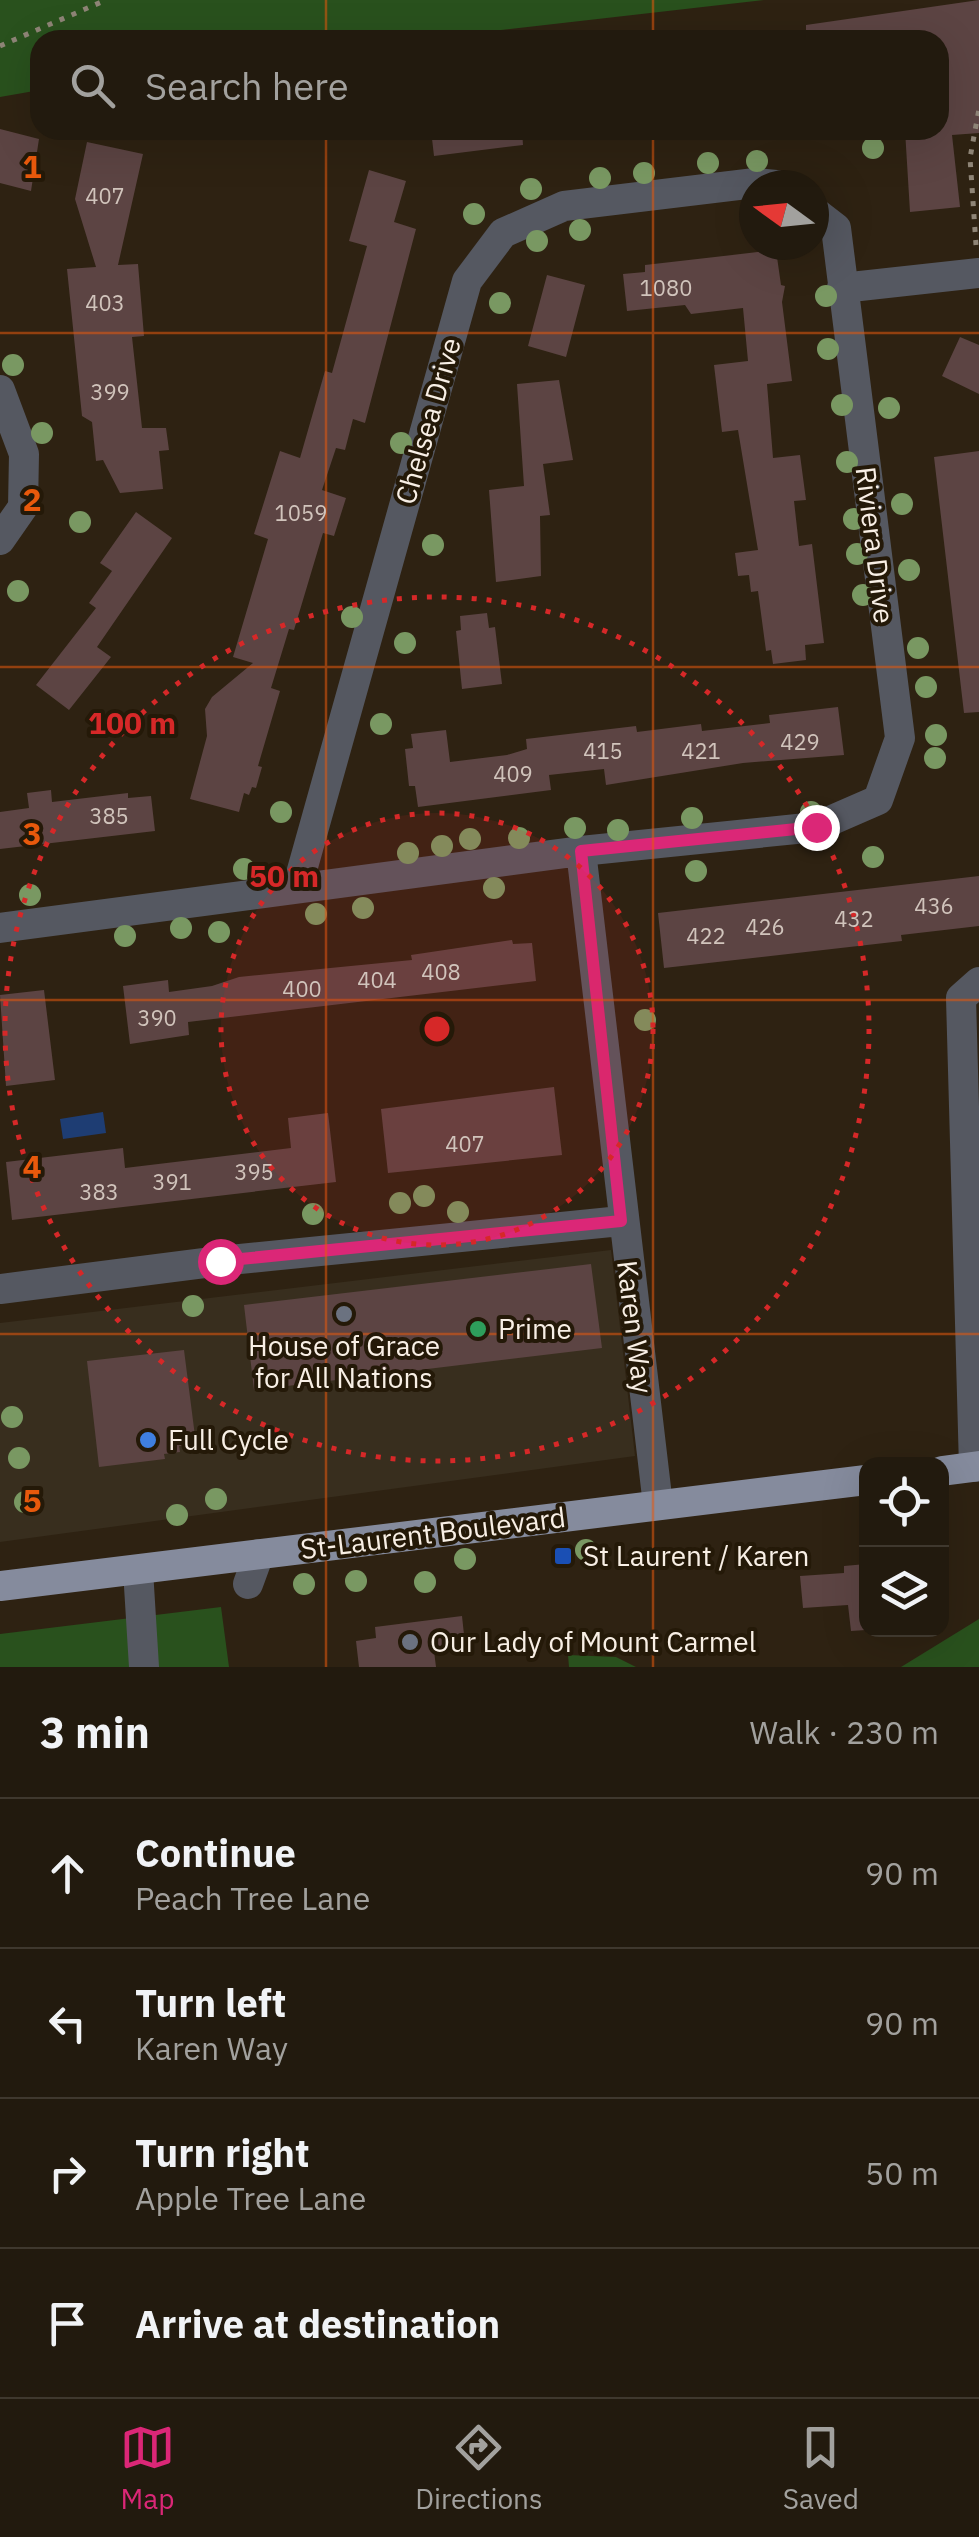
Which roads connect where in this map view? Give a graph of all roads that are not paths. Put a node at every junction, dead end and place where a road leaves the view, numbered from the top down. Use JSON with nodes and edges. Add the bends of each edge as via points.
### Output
{"nodes":[{"id":1,"x":739,"y":185,"type":"edge"},
{"id":2,"x":829,"y":223,"type":"edge"},
{"id":3,"x":978,"y":273,"type":"edge"},
{"id":4,"x":842,"y":288,"type":"junction"},
{"id":5,"x":0,"y":390,"type":"edge"},
{"id":6,"x":0,"y":540,"type":"edge"},
{"id":7,"x":581,"y":851,"type":"junction"},
{"id":8,"x":297,"y":888,"type":"junction"},
{"id":9,"x":0,"y":928,"type":"edge"},
{"id":10,"x":979,"y":982,"type":"edge"},
{"id":11,"x":621,"y":1221,"type":"junction"},
{"id":12,"x":0,"y":1289,"type":"edge"},
{"id":13,"x":976,"y":1467,"type":"edge"},
{"id":14,"x":949,"y":1470,"type":"edge"},
{"id":15,"x":859,"y":1481,"type":"edge"},
{"id":16,"x":658,"y":1505,"type":"junction"},
{"id":17,"x":260,"y":1554,"type":"junction"},
{"id":18,"x":138,"y":1570,"type":"junction"},
{"id":19,"x":248,"y":1584,"type":"dead end"},
{"id":20,"x":0,"y":1586,"type":"edge"},
{"id":21,"x":144,"y":1667,"type":"edge"}],
"edges":[{"from":1,"to":8,"type":"street","name":"Chelsea Drive","via":[[564,206],[502,233],[467,282]]},
{"from":2,"to":4,"type":"street","via":[[836,228]]},
{"from":3,"to":4,"type":"street"},
{"from":4,"to":7,"type":"street","name":"Riviera Drive","via":[[900,738],[878,800],[816,827]]},
{"from":5,"to":6,"type":"street","via":[[24,454],[23,507]]},
{"from":7,"to":8,"type":"street"},
{"from":7,"to":11,"type":"street","name":"Karen Way"},
{"from":8,"to":9,"type":"street"},
{"from":10,"to":13,"type":"street","via":[[961,998]]},
{"from":11,"to":12,"type":"street"},
{"from":11,"to":16,"type":"street","name":"Karen Way"},
{"from":13,"to":14,"type":"main road"},
{"from":15,"to":16,"type":"main road","name":"St-Laurent Boulevard"},
{"from":16,"to":17,"type":"main road","name":"St-Laurent Boulevard"},
{"from":17,"to":18,"type":"main road","name":"St-Laurent Boulevard"},
{"from":17,"to":19,"type":"street"},
{"from":18,"to":20,"type":"main road","name":"St-Laurent Boulevard"},
{"from":18,"to":21,"type":"street"}]}
